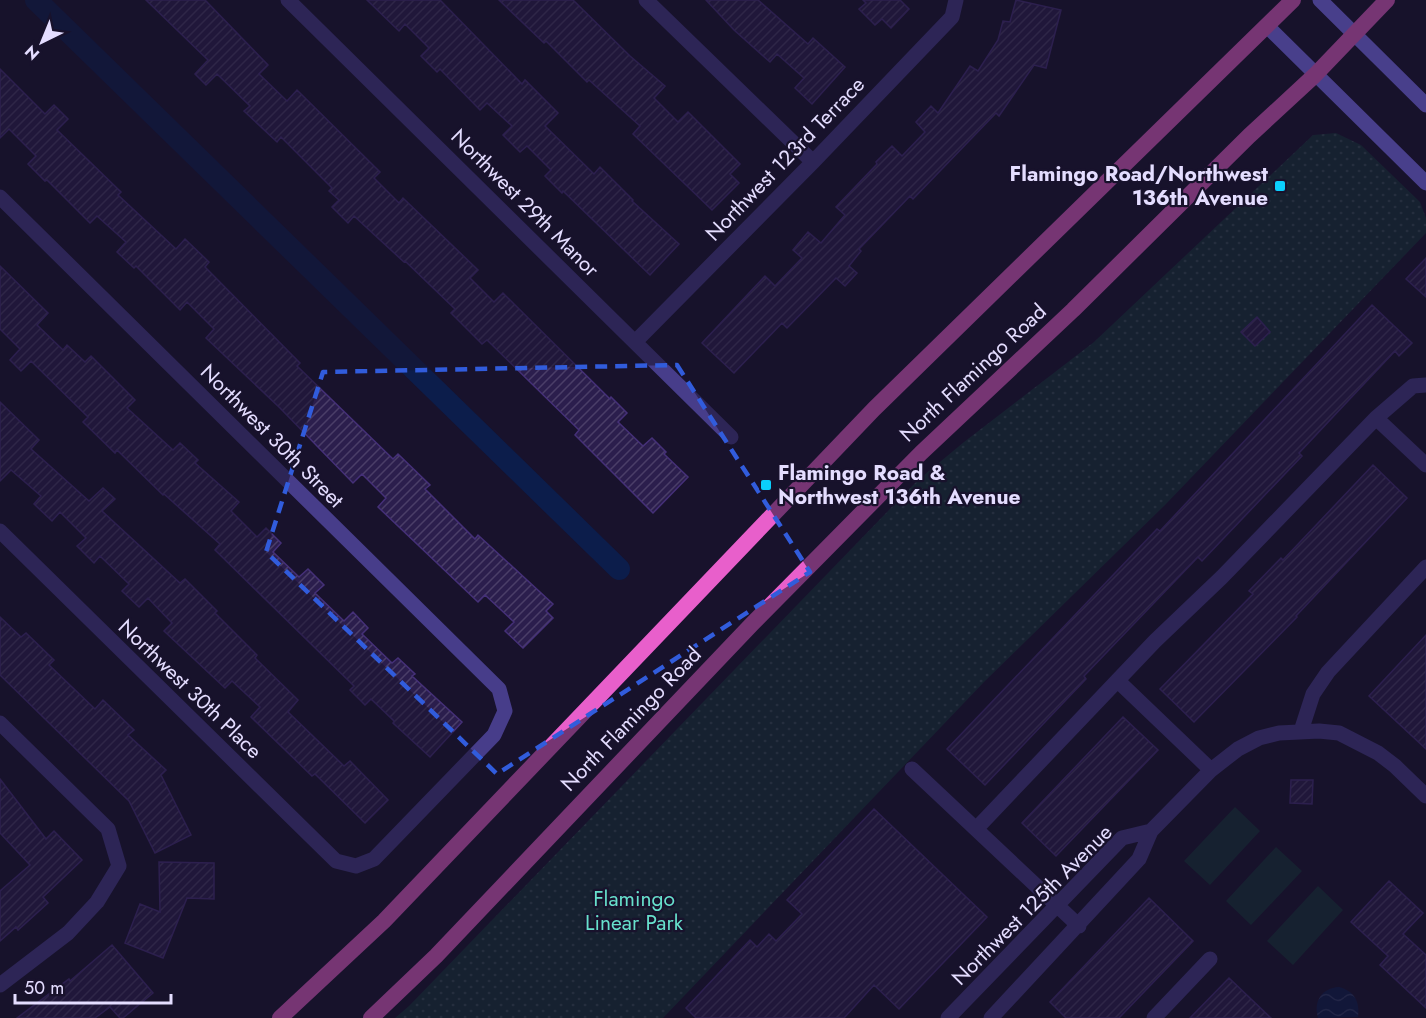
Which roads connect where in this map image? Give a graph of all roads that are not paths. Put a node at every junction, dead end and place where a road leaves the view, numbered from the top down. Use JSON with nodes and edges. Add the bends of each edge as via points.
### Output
{"nodes":[{"id":1,"x":288,"y":0,"type":"edge"},
{"id":2,"x":646,"y":0,"type":"edge"},
{"id":3,"x":957,"y":0,"type":"edge"},
{"id":4,"x":1293,"y":0,"type":"edge"},
{"id":5,"x":1320,"y":0,"type":"edge"},
{"id":6,"x":1387,"y":0,"type":"edge"},
{"id":7,"x":1267,"y":26,"type":"junction"},
{"id":8,"x":1354,"y":34,"type":"junction"},
{"id":9,"x":1315,"y":75,"type":"junction"},
{"id":10,"x":1426,"y":105,"type":"edge"},
{"id":11,"x":813,"y":162,"type":"junction"},
{"id":12,"x":1426,"y":183,"type":"edge"},
{"id":13,"x":0,"y":197,"type":"edge"},
{"id":14,"x":636,"y":341,"type":"junction"},
{"id":15,"x":1426,"y":385,"type":"edge"},
{"id":16,"x":1376,"y":418,"type":"junction"},
{"id":17,"x":731,"y":437,"type":"dead end"},
{"id":18,"x":1426,"y":465,"type":"edge"},
{"id":19,"x":0,"y":531,"type":"edge"},
{"id":20,"x":1426,"y":567,"type":"edge"},
{"id":21,"x":1118,"y":681,"type":"junction"},
{"id":22,"x":0,"y":724,"type":"edge"},
{"id":23,"x":1301,"y":731,"type":"junction"},
{"id":24,"x":912,"y":769,"type":"dead end"},
{"id":25,"x":1211,"y":770,"type":"junction"},
{"id":26,"x":1426,"y":796,"type":"edge"},
{"id":27,"x":976,"y":829,"type":"junction"},
{"id":28,"x":1151,"y":831,"type":"junction"},
{"id":29,"x":356,"y":866,"type":"joint"},
{"id":30,"x":1057,"y":905,"type":"junction"},
{"id":31,"x":1079,"y":926,"type":"junction"},
{"id":32,"x":1210,"y":959,"type":"dead end"},
{"id":33,"x":0,"y":986,"type":"edge"},
{"id":34,"x":280,"y":1018,"type":"edge"},
{"id":35,"x":371,"y":1018,"type":"edge"},
{"id":36,"x":948,"y":1018,"type":"edge"},
{"id":37,"x":991,"y":1018,"type":"edge"},
{"id":38,"x":1154,"y":1018,"type":"edge"}],
"edges":[{"from":1,"to":14,"type":"street","name":"Northwest 29th Manor"},
{"from":2,"to":11,"type":"street"},
{"from":3,"to":11,"type":"street","name":"Northwest 123rd Terrace","via":[[952,16]]},
{"from":4,"to":7,"type":"highway","name":"North Flamingo Road"},
{"from":5,"to":8,"type":"main road"},
{"from":6,"to":8,"type":"highway","name":"North Flamingo Road"},
{"from":7,"to":9,"type":"main road"},
{"from":7,"to":34,"type":"highway","name":"North Flamingo Road","via":[[874,410],[384,921]]},
{"from":8,"to":9,"type":"highway","name":"North Flamingo Road"},
{"from":8,"to":10,"type":"main road"},
{"from":9,"to":12,"type":"main road"},
{"from":9,"to":35,"type":"highway","name":"North Flamingo Road","via":[[921,453],[436,956]]},
{"from":11,"to":14,"type":"street","name":"Northwest 123rd Terrace"},
{"from":13,"to":29,"type":"street","name":"Northwest 30th Street","via":[[499,689],[505,711],[494,735],[374,859]]},
{"from":14,"to":17,"type":"street","name":"Northwest 29th Manor"},
{"from":15,"to":16,"type":"street","via":[[1413,386]]},
{"from":16,"to":18,"type":"street"},
{"from":16,"to":21,"type":"street"},
{"from":19,"to":29,"type":"street","name":"Northwest 30th Place","via":[[336,861]]},
{"from":20,"to":23,"type":"street","via":[[1328,672],[1313,694]]},
{"from":21,"to":25,"type":"street"},
{"from":21,"to":27,"type":"street"},
{"from":22,"to":33,"type":"street","via":[[108,829],[119,866],[97,902],[69,933]]},
{"from":23,"to":25,"type":"street","name":"Northwest 125th Avenue","via":[[1259,738]]},
{"from":23,"to":26,"type":"street","via":[[1339,733],[1360,742],[1395,766]]},
{"from":24,"to":27,"type":"street"},
{"from":25,"to":28,"type":"street","name":"Northwest 125th Avenue"},
{"from":27,"to":30,"type":"street"},
{"from":28,"to":30,"type":"street","name":"Northwest 125th Avenue","via":[[1122,838]]},
{"from":28,"to":31,"type":"street","name":"Northwest 125th Avenue","via":[[1139,859]]},
{"from":30,"to":31,"type":"street"},
{"from":30,"to":36,"type":"street","name":"Northwest 125th Avenue"},
{"from":31,"to":37,"type":"street","name":"Northwest 125th Avenue"},
{"from":32,"to":38,"type":"street"}]}
